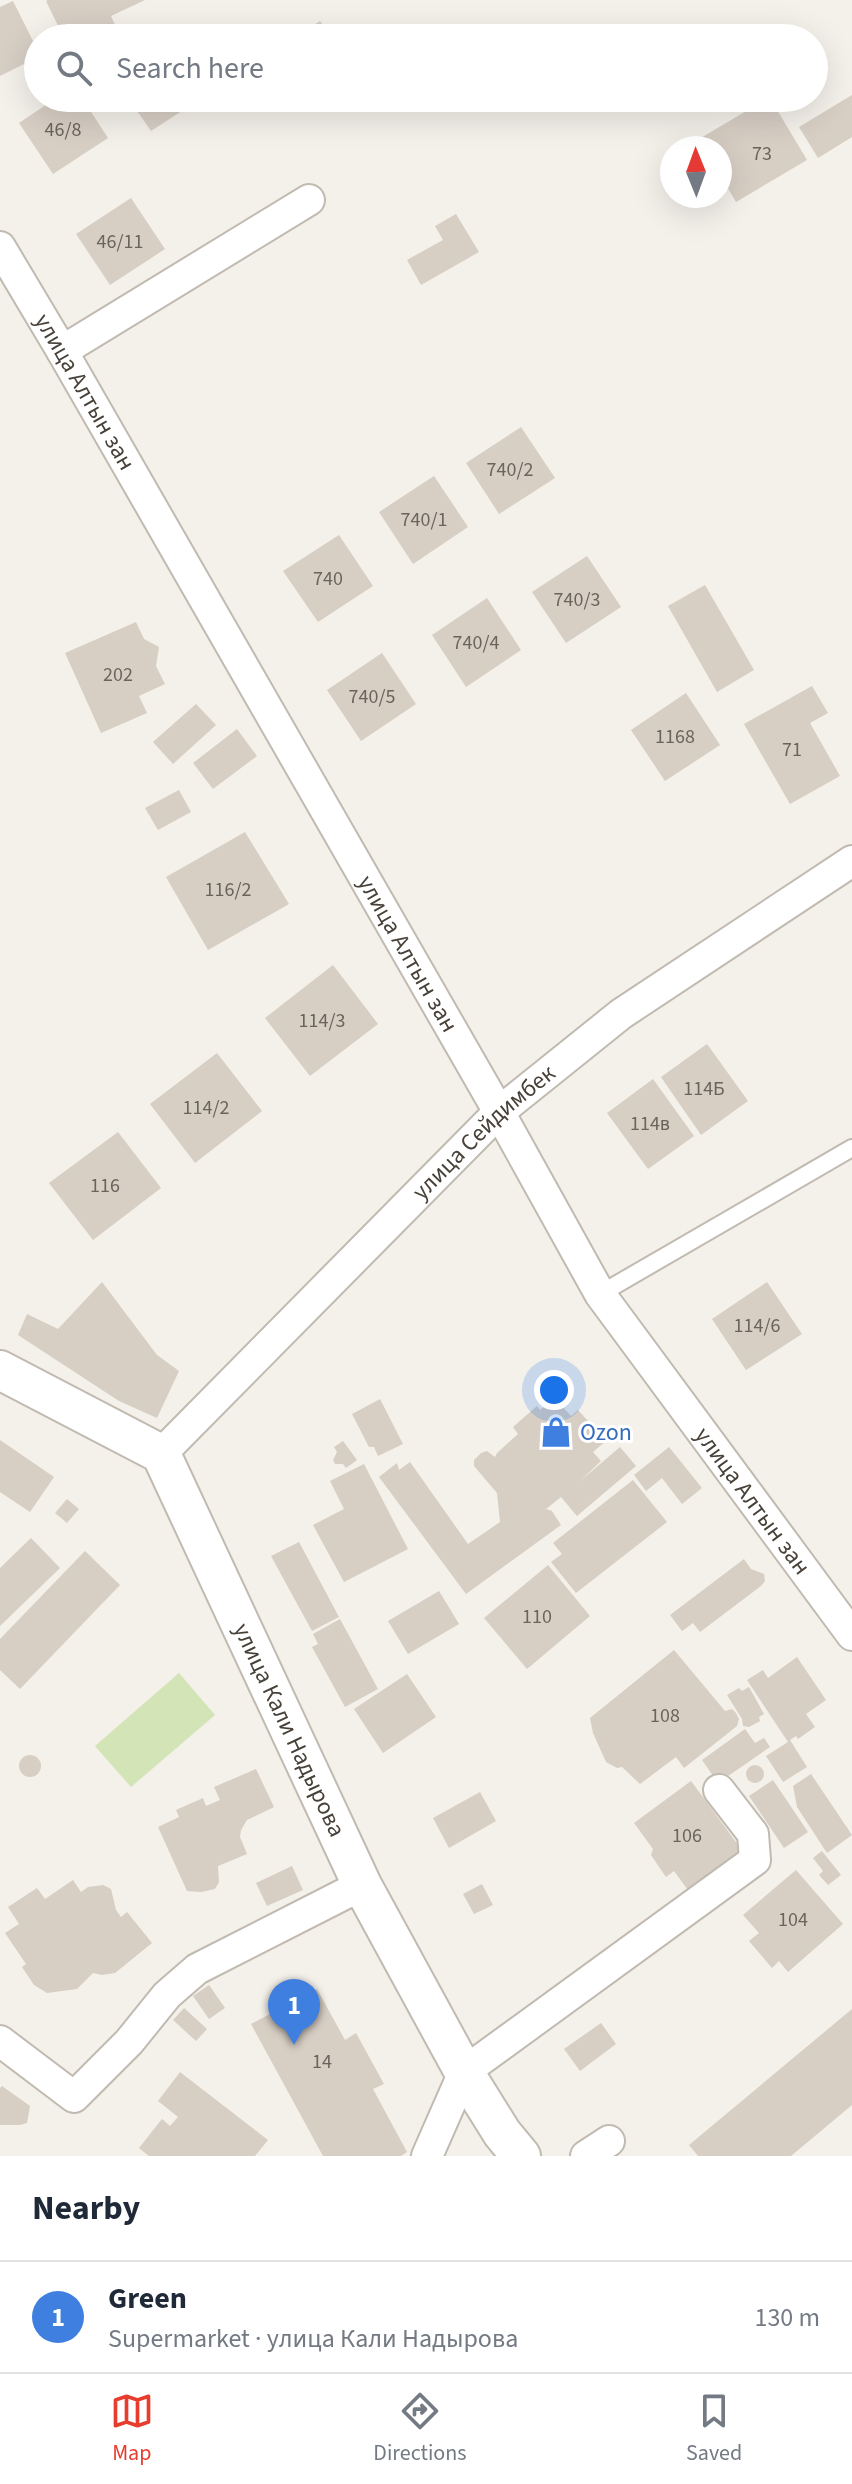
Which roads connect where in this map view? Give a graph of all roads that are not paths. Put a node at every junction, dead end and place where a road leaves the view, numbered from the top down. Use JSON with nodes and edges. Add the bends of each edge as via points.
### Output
{"nodes":[{"id":1,"x":309,"y":200,"type":"dead end"},
{"id":2,"x":0,"y":247,"type":"edge"},
{"id":3,"x":62,"y":351,"type":"junction"},
{"id":4,"x":852,"y":861,"type":"edge"},
{"id":5,"x":499,"y":1112,"type":"junction"},
{"id":6,"x":852,"y":1148,"type":"edge"},
{"id":7,"x":600,"y":1294,"type":"junction"},
{"id":8,"x":0,"y":1370,"type":"edge"},
{"id":9,"x":161,"y":1454,"type":"junction"},
{"id":10,"x":852,"y":1635,"type":"edge"},
{"id":11,"x":719,"y":1790,"type":"dead end"},
{"id":12,"x":362,"y":1885,"type":"junction"},
{"id":13,"x":0,"y":2041,"type":"edge"},
{"id":14,"x":464,"y":2072,"type":"junction"},
{"id":15,"x":427,"y":2156,"type":"edge"},
{"id":16,"x":521,"y":2156,"type":"edge"}],
"edges":[{"from":1,"to":3,"type":"street"},
{"from":2,"to":3,"type":"street","name":"улица Алтын зан"},
{"from":3,"to":5,"type":"street","name":"улица Алтын зан"},
{"from":4,"to":5,"type":"street","name":"улица Сейдимбек","via":[[621,1014]]},
{"from":5,"to":7,"type":"street","name":"улица Алтын зан"},
{"from":5,"to":9,"type":"street","name":"улица Сейдимбек"},
{"from":6,"to":7,"type":"lane"},
{"from":7,"to":10,"type":"street","name":"улица Алтын зан"},
{"from":8,"to":9,"type":"street"},
{"from":9,"to":12,"type":"street","name":"улица Кали Надырова"},
{"from":11,"to":14,"type":"street","via":[[753,1834],[755,1860]]},
{"from":12,"to":13,"type":"street","via":[[197,1969],[74,2097]]},
{"from":12,"to":14,"type":"street","name":"улица Кали Надырова"},
{"from":14,"to":15,"type":"street"},
{"from":14,"to":16,"type":"street","name":"улица Кали Надырова"}]}
